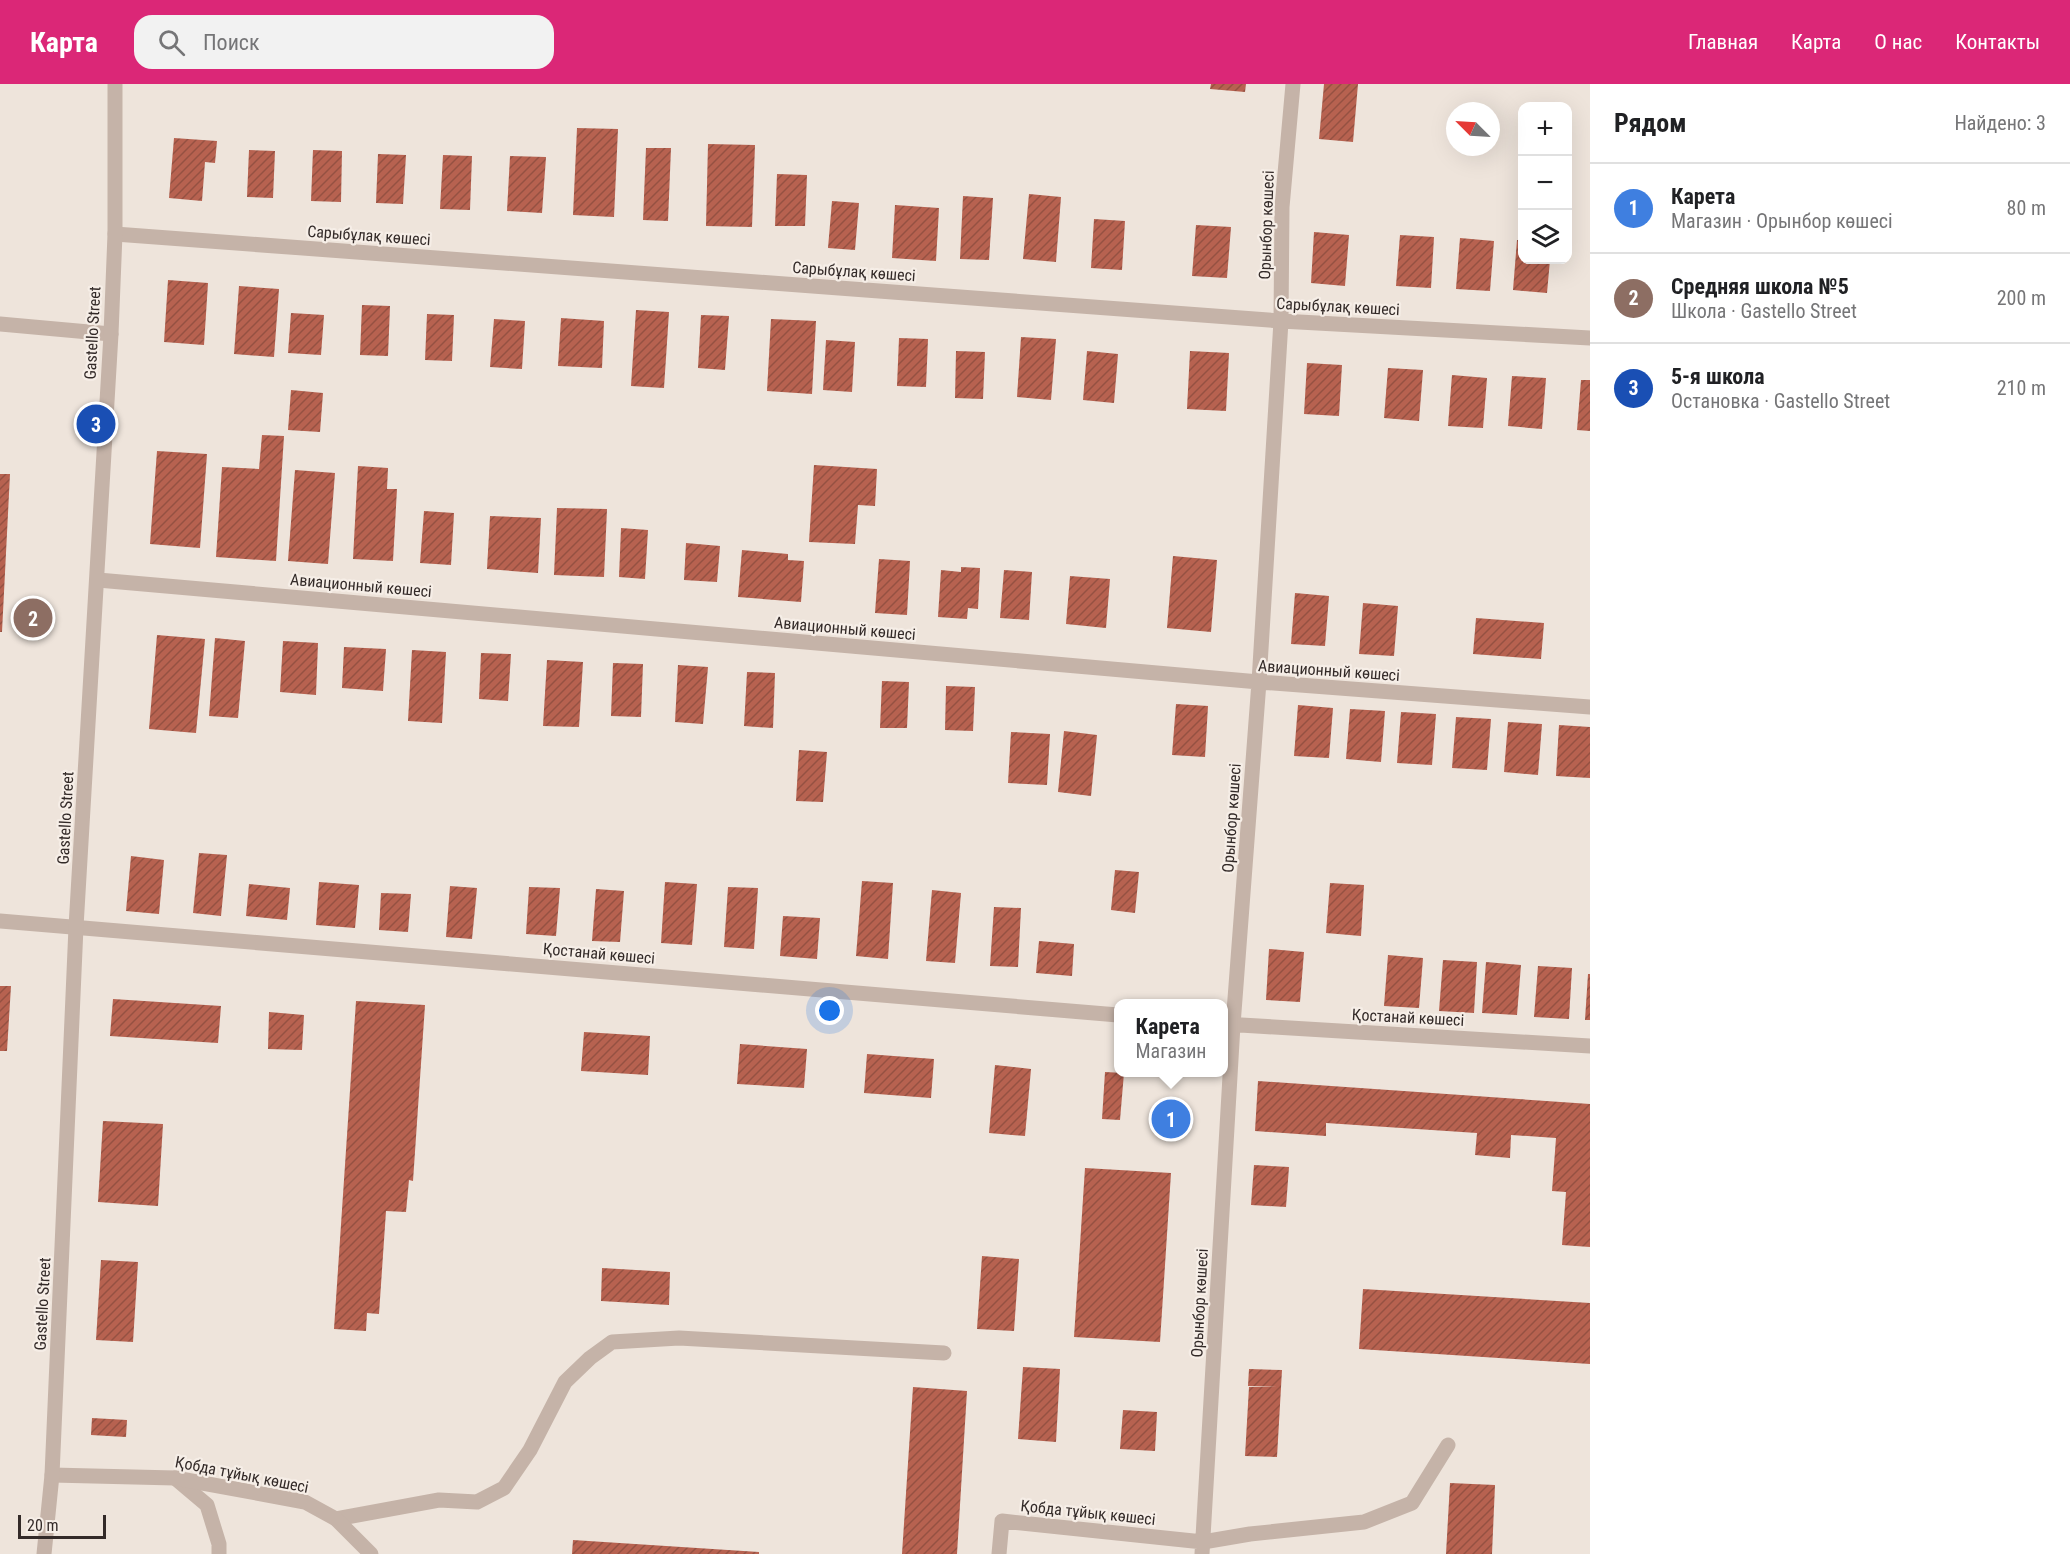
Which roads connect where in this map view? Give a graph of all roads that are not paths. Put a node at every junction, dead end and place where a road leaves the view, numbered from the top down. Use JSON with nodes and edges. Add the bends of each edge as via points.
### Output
{"nodes":[{"id":1,"x":115,"y":84,"type":"edge"},
{"id":2,"x":1293,"y":84,"type":"edge"},
{"id":3,"x":115,"y":234,"type":"junction"},
{"id":4,"x":1281,"y":321,"type":"junction"},
{"id":5,"x":0,"y":324,"type":"edge"},
{"id":6,"x":111,"y":334,"type":"junction"},
{"id":7,"x":1590,"y":339,"type":"edge"},
{"id":8,"x":98,"y":580,"type":"junction"},
{"id":9,"x":1259,"y":682,"type":"junction"},
{"id":10,"x":1590,"y":707,"type":"edge"},
{"id":11,"x":0,"y":921,"type":"edge"},
{"id":12,"x":76,"y":927,"type":"junction"},
{"id":13,"x":1114,"y":1015,"type":"edge"},
{"id":14,"x":1228,"y":1024,"type":"edge"},
{"id":15,"x":1590,"y":1046,"type":"edge"},
{"id":16,"x":1225,"y":1077,"type":"edge"},
{"id":17,"x":944,"y":1353,"type":"dead end"},
{"id":18,"x":1448,"y":1445,"type":"dead end"},
{"id":19,"x":52,"y":1475,"type":"junction"},
{"id":20,"x":175,"y":1478,"type":"junction"},
{"id":21,"x":336,"y":1519,"type":"junction"},
{"id":22,"x":1203,"y":1548,"type":"edge"},
{"id":23,"x":44,"y":1554,"type":"edge"},
{"id":24,"x":219,"y":1554,"type":"edge"},
{"id":25,"x":371,"y":1554,"type":"edge"},
{"id":26,"x":999,"y":1554,"type":"edge"}],
"edges":[{"from":1,"to":3,"type":"street","name":"Gastello Street"},
{"from":2,"to":4,"type":"street","name":"Орынбор көшесі","via":[[1282,207]]},
{"from":3,"to":4,"type":"street","name":"Сарыбұлақ көшесі"},
{"from":3,"to":6,"type":"street","name":"Gastello Street"},
{"from":4,"to":7,"type":"street","name":"Сарыбұлақ көшесі"},
{"from":4,"to":9,"type":"street","name":"Орынбор көшесі"},
{"from":5,"to":6,"type":"street"},
{"from":6,"to":8,"type":"street","name":"Gastello Street"},
{"from":8,"to":9,"type":"street","name":"Авиационный көшесі"},
{"from":8,"to":12,"type":"street","name":"Gastello Street"},
{"from":9,"to":10,"type":"street","name":"Авиационный көшесі"},
{"from":9,"to":14,"type":"street","name":"Орынбор көшесі"},
{"from":11,"to":12,"type":"street","name":"Қостанай көшесі"},
{"from":12,"to":13,"type":"street","name":"Қостанай көшесі"},
{"from":12,"to":19,"type":"street","name":"Gastello Street"},
{"from":14,"to":15,"type":"street","name":"Қостанай көшесі"},
{"from":16,"to":22,"type":"street","name":"Орынбор көшесі"},
{"from":17,"to":21,"type":"street","via":[[679,1338],[612,1342],[566,1382],[530,1450],[504,1488],[477,1502],[439,1500]]},
{"from":18,"to":22,"type":"street","via":[[1413,1503],[1364,1522],[1250,1534]]},
{"from":19,"to":20,"type":"street","name":"Қобда тұйық көшесі"},
{"from":19,"to":23,"type":"street","name":"Gastello Street"},
{"from":20,"to":21,"type":"street","name":"Қобда тұйық көшесі","via":[[305,1502]]},
{"from":20,"to":24,"type":"street","via":[[207,1505]]},
{"from":21,"to":25,"type":"street","name":"Қобда тұйық көшесі"},
{"from":22,"to":26,"type":"street","name":"Қобда тұйық көшесі","via":[[1002,1521]]}]}
